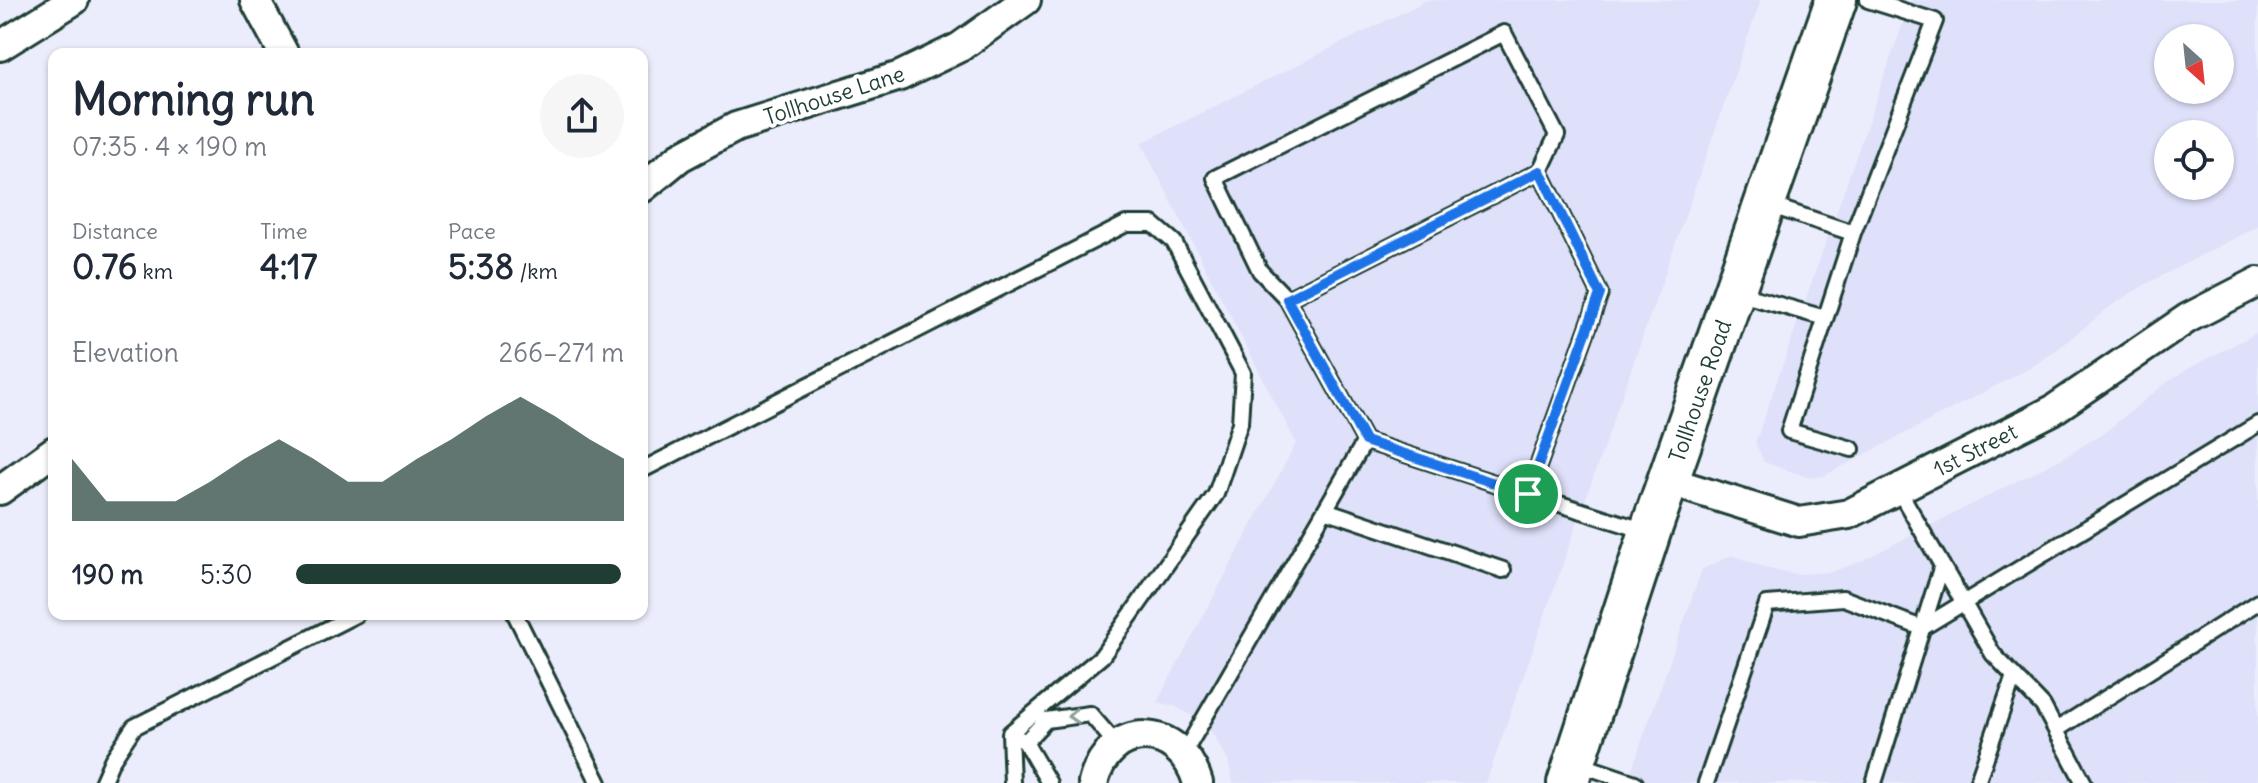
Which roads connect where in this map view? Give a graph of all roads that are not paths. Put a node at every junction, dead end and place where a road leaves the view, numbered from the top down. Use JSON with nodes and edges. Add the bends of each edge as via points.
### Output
{"nodes":[{"id":1,"x":74,"y":0,"type":"edge"},
{"id":2,"x":255,"y":0,"type":"edge"},
{"id":3,"x":1026,"y":0,"type":"edge"},
{"id":4,"x":1836,"y":0,"type":"edge"},
{"id":5,"x":1868,"y":0,"type":"edge"},
{"id":6,"x":0,"y":46,"type":"edge"},
{"id":7,"x":281,"y":48,"type":"edge"},
{"id":8,"x":1540,"y":171,"type":"junction"},
{"id":9,"x":648,"y":183,"type":"edge"},
{"id":10,"x":1765,"y":204,"type":"junction"},
{"id":11,"x":1853,"y":233,"type":"junction"},
{"id":12,"x":2258,"y":282,"type":"edge"},
{"id":13,"x":1734,"y":292,"type":"junction"},
{"id":14,"x":1287,"y":299,"type":"junction"},
{"id":15,"x":1825,"y":318,"type":"junction"},
{"id":16,"x":2258,"y":424,"type":"edge"},
{"id":17,"x":1365,"y":441,"type":"junction"},
{"id":18,"x":1852,"y":449,"type":"dead end"},
{"id":19,"x":48,"y":455,"type":"edge"},
{"id":20,"x":648,"y":467,"type":"edge"},
{"id":21,"x":1668,"y":481,"type":"junction"},
{"id":22,"x":1898,"y":489,"type":"junction"},
{"id":23,"x":0,"y":490,"type":"edge"},
{"id":24,"x":1528,"y":494,"type":"junction"},
{"id":25,"x":1325,"y":510,"type":"junction"},
{"id":26,"x":1650,"y":532,"type":"junction"},
{"id":27,"x":1942,"y":565,"type":"junction"},
{"id":28,"x":1503,"y":570,"type":"dead end"},
{"id":29,"x":2258,"y":602,"type":"edge"},
{"id":30,"x":1964,"y":604,"type":"junction"},
{"id":31,"x":345,"y":620,"type":"edge"},
{"id":32,"x":518,"y":620,"type":"edge"},
{"id":33,"x":1922,"y":628,"type":"junction"},
{"id":34,"x":2014,"y":676,"type":"junction"},
{"id":35,"x":2056,"y":730,"type":"junction"},
{"id":36,"x":1010,"y":733,"type":"junction"},
{"id":37,"x":1025,"y":742,"type":"junction"},
{"id":38,"x":1117,"y":745,"type":"junction"},
{"id":39,"x":1184,"y":753,"type":"junction"},
{"id":40,"x":1572,"y":773,"type":"edge"},
{"id":41,"x":102,"y":783,"type":"edge"},
{"id":42,"x":599,"y":783,"type":"edge"},
{"id":43,"x":1012,"y":783,"type":"edge"},
{"id":44,"x":1049,"y":783,"type":"edge"},
{"id":45,"x":1093,"y":783,"type":"edge"},
{"id":46,"x":1198,"y":783,"type":"edge"},
{"id":47,"x":1635,"y":783,"type":"edge"},
{"id":48,"x":1706,"y":783,"type":"edge"},
{"id":49,"x":1874,"y":783,"type":"edge"},
{"id":50,"x":1977,"y":783,"type":"edge"},
{"id":51,"x":2084,"y":783,"type":"edge"}],
"edges":[{"from":1,"to":6,"type":"street"},
{"from":2,"to":7,"type":"street"},
{"from":3,"to":9,"type":"street","name":"Tollhouse Lane","via":[[960,47],[900,76],[736,127],[680,157]]},
{"from":4,"to":10,"type":"street","name":"Tollhouse Road"},
{"from":5,"to":11,"type":"lane","via":[[1935,21]]},
{"from":8,"to":14,"type":"lane"},
{"from":8,"to":14,"type":"lane","via":[[1557,135],[1504,33],[1215,178],[1260,271]]},
{"from":8,"to":24,"type":"lane","via":[[1600,294]]},
{"from":10,"to":11,"type":"lane"},
{"from":10,"to":13,"type":"street","name":"Tollhouse Road"},
{"from":11,"to":15,"type":"lane"},
{"from":12,"to":22,"type":"street","name":"1st Street","via":[[2188,318],[2053,410]]},
{"from":13,"to":15,"type":"lane"},
{"from":13,"to":21,"type":"street","name":"Tollhouse Road"},
{"from":14,"to":17,"type":"lane"},
{"from":15,"to":18,"type":"lane","via":[[1789,431]]},
{"from":16,"to":30,"type":"lane"},
{"from":17,"to":24,"type":"lane"},
{"from":17,"to":25,"type":"lane"},
{"from":19,"to":23,"type":"street"},
{"from":20,"to":36,"type":"lane","via":[[1126,224],[1153,224],[1174,242],[1243,373],[1240,423],[1216,494],[1102,656]]},
{"from":21,"to":22,"type":"street","name":"1st Street","via":[[1799,522],[1849,514]]},
{"from":21,"to":26,"type":"street","name":"Tollhouse Road"},
{"from":22,"to":27,"type":"lane"},
{"from":24,"to":26,"type":"lane"},
{"from":25,"to":28,"type":"lane"},
{"from":25,"to":39,"type":"lane"},
{"from":26,"to":40,"type":"street","name":"Tollhouse Road"},
{"from":27,"to":30,"type":"lane"},
{"from":27,"to":33,"type":"lane"},
{"from":29,"to":35,"type":"lane"},
{"from":30,"to":33,"type":"lane"},
{"from":30,"to":34,"type":"lane","via":[[1993,654]]},
{"from":31,"to":41,"type":"lane","via":[[134,727]]},
{"from":32,"to":42,"type":"lane"},
{"from":33,"to":48,"type":"lane","via":[[1843,598],[1767,604]]},
{"from":33,"to":49,"type":"lane"},
{"from":34,"to":35,"type":"lane","via":[[2043,706]]},
{"from":34,"to":50,"type":"lane"},
{"from":35,"to":51,"type":"lane"},
{"from":36,"to":37,"type":"lane"},
{"from":36,"to":43,"type":"lane"},
{"from":38,"to":37,"type":"lane","one_way":true,"via":[[1090,714],[1046,720]]},
{"from":37,"to":44,"type":"lane"},
{"from":38,"to":39,"type":"street","via":[[1152,737]]},
{"from":38,"to":45,"type":"street","via":[[1105,755]]},
{"from":39,"to":46,"type":"street"},
{"from":40,"to":47,"type":"lane"}]}
